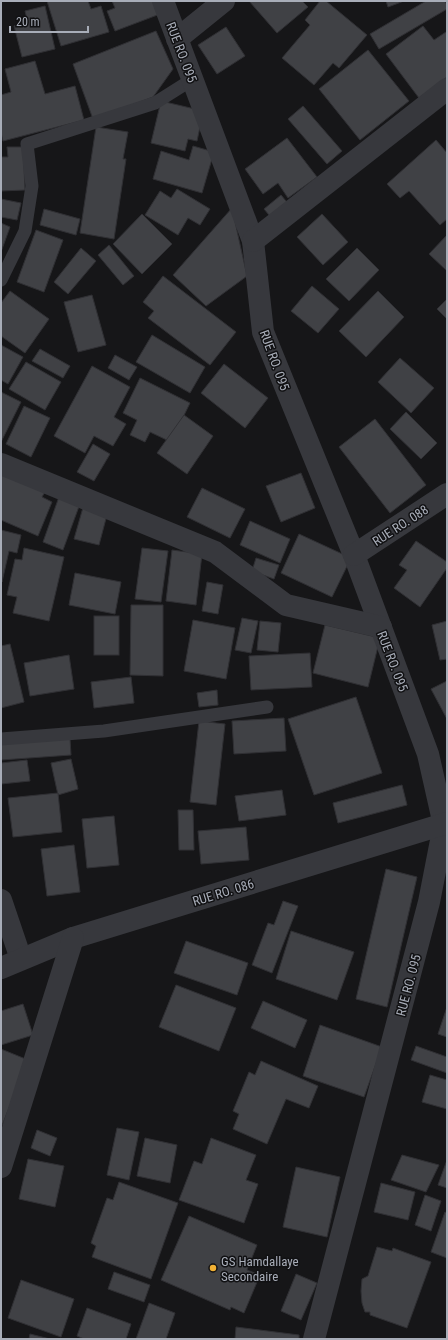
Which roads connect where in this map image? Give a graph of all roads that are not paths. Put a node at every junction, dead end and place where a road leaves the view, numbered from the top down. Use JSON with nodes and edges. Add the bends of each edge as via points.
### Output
{"nodes":[{"id":1,"x":163,"y":1,"type":"edge"},
{"id":2,"x":224,"y":1,"type":"edge"},
{"id":3,"x":177,"y":39,"type":"junction"},
{"id":4,"x":192,"y":79,"type":"junction"},
{"id":5,"x":447,"y":89,"type":"edge"},
{"id":6,"x":253,"y":241,"type":"junction"},
{"id":7,"x":1,"y":280,"type":"edge"},
{"id":8,"x":1,"y":464,"type":"edge"},
{"id":9,"x":447,"y":494,"type":"edge"},
{"id":10,"x":354,"y":555,"type":"junction"},
{"id":11,"x":381,"y":628,"type":"junction"},
{"id":12,"x":267,"y":707,"type":"dead end"},
{"id":13,"x":1,"y":740,"type":"edge"},
{"id":14,"x":445,"y":824,"type":"edge"},
{"id":15,"x":1,"y":900,"type":"edge"},
{"id":16,"x":73,"y":938,"type":"junction"},
{"id":17,"x":21,"y":959,"type":"junction"},
{"id":18,"x":1,"y":968,"type":"edge"},
{"id":19,"x":1,"y":1167,"type":"edge"},
{"id":20,"x":314,"y":1339,"type":"edge"}],
"edges":[{"from":1,"to":3,"type":"street","name":"RUE RO. 095"},
{"from":2,"to":3,"type":"street"},
{"from":3,"to":4,"type":"street","name":"RUE RO. 095"},
{"from":4,"to":6,"type":"street","name":"RUE RO. 095"},
{"from":4,"to":7,"type":"lane","via":[[154,103],[27,144],[32,186],[25,231]]},
{"from":5,"to":6,"type":"street"},
{"from":6,"to":10,"type":"street","name":"RUE RO. 095","via":[[263,332]]},
{"from":8,"to":11,"type":"street","via":[[215,552],[286,605]]},
{"from":9,"to":10,"type":"street","name":"RUE RO. 088"},
{"from":10,"to":11,"type":"street","name":"RUE RO. 095"},
{"from":11,"to":14,"type":"street","name":"RUE RO. 095","via":[[428,754]]},
{"from":12,"to":13,"type":"lane","via":[[104,731]]},
{"from":14,"to":16,"type":"street","name":"RUE RO. 086"},
{"from":14,"to":20,"type":"street","name":"RUE RO. 095","via":[[430,902]]},
{"from":15,"to":17,"type":"street"},
{"from":16,"to":17,"type":"street","name":"RUE RO. 086"},
{"from":16,"to":19,"type":"street"},
{"from":17,"to":18,"type":"street","name":"RUE RO. 086"}]}
